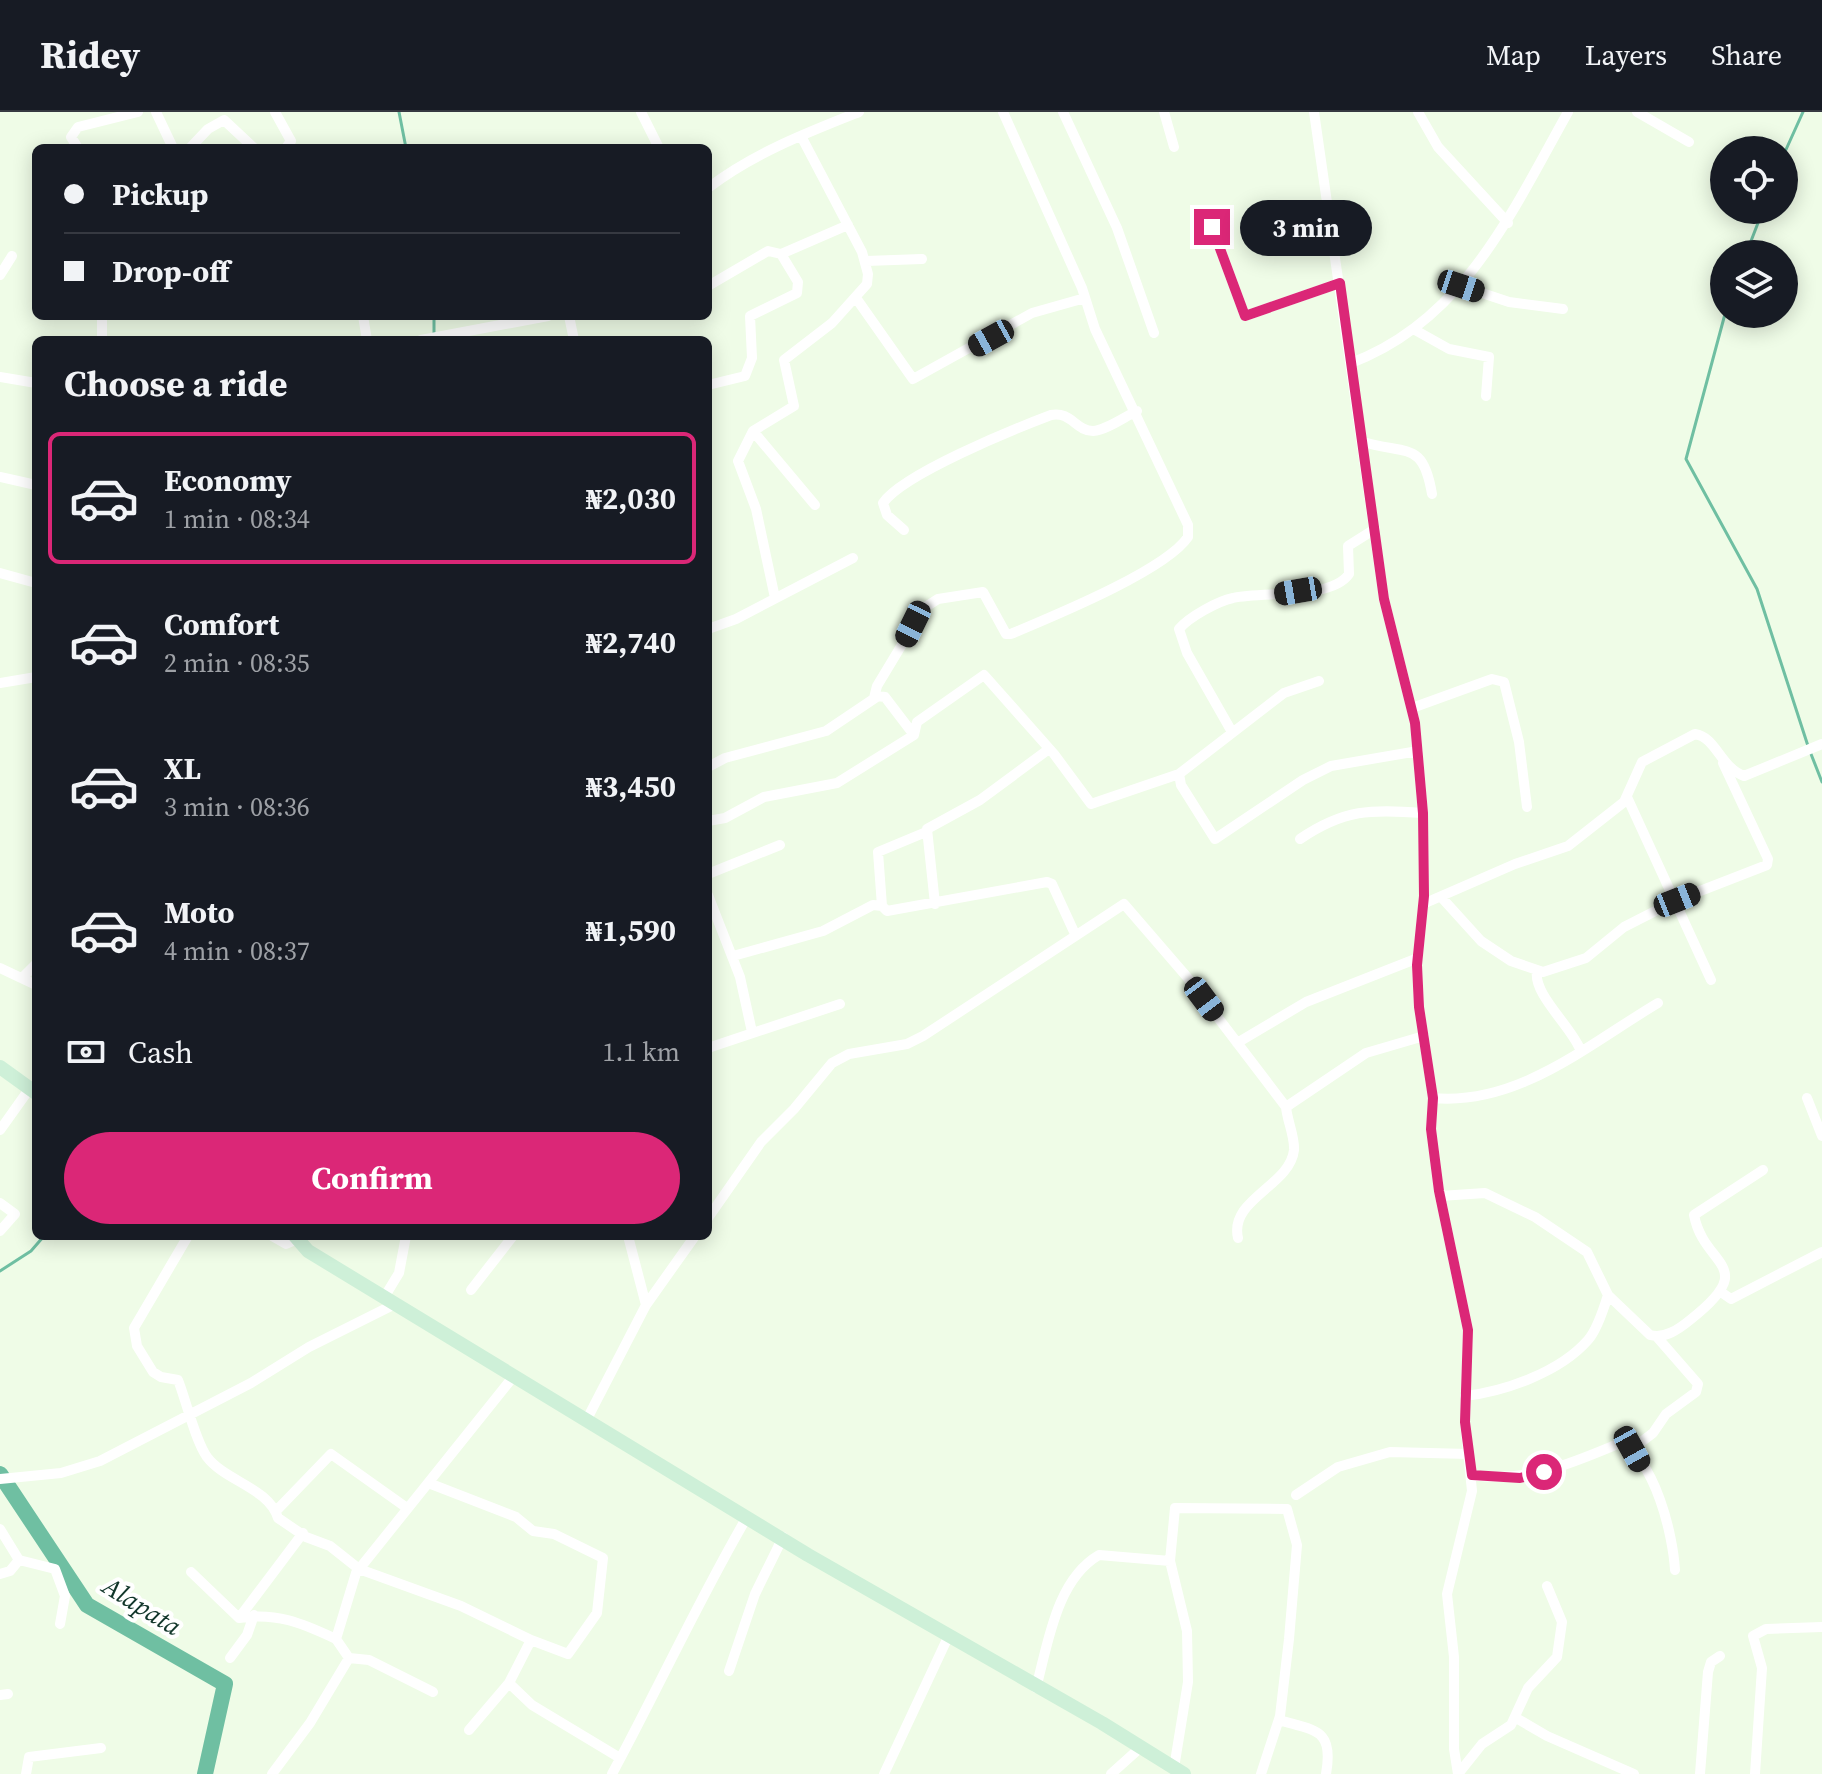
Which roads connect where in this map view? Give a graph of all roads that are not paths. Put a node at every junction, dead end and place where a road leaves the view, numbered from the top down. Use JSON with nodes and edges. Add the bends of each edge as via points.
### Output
{"nodes":[{"id":1,"x":138,"y":112,"type":"edge"},
{"id":2,"x":156,"y":112,"type":"edge"},
{"id":3,"x":275,"y":112,"type":"edge"},
{"id":4,"x":641,"y":112,"type":"edge"},
{"id":5,"x":859,"y":112,"type":"edge"},
{"id":6,"x":1003,"y":112,"type":"edge"},
{"id":7,"x":1063,"y":112,"type":"edge"},
{"id":8,"x":1164,"y":112,"type":"edge"},
{"id":9,"x":1314,"y":112,"type":"edge"},
{"id":10,"x":1418,"y":112,"type":"edge"},
{"id":11,"x":1568,"y":112,"type":"edge"},
{"id":12,"x":1637,"y":112,"type":"edge"},
{"id":13,"x":222,"y":116,"type":"edge"},
{"id":14,"x":801,"y":136,"type":"junction"},
{"id":15,"x":1689,"y":142,"type":"dead end"},
{"id":16,"x":75,"y":144,"type":"edge"},
{"id":17,"x":171,"y":144,"type":"edge"},
{"id":18,"x":194,"y":144,"type":"edge"},
{"id":19,"x":250,"y":144,"type":"edge"},
{"id":20,"x":289,"y":144,"type":"edge"},
{"id":21,"x":657,"y":144,"type":"edge"},
{"id":22,"x":1174,"y":147,"type":"dead end"},
{"id":23,"x":712,"y":185,"type":"edge"},
{"id":24,"x":1508,"y":223,"type":"junction"},
{"id":25,"x":848,"y":225,"type":"junction"},
{"id":26,"x":1212,"y":227,"type":"dead end"},
{"id":27,"x":781,"y":254,"type":"junction"},
{"id":28,"x":12,"y":256,"type":"dead end"},
{"id":29,"x":922,"y":259,"type":"dead end"},
{"id":30,"x":866,"y":261,"type":"junction"},
{"id":31,"x":0,"y":275,"type":"edge"},
{"id":32,"x":1340,"y":283,"type":"junction"},
{"id":33,"x":712,"y":284,"type":"edge"},
{"id":34,"x":1461,"y":286,"type":"junction"},
{"id":35,"x":856,"y":298,"type":"junction"},
{"id":36,"x":1085,"y":298,"type":"junction"},
{"id":37,"x":1563,"y":309,"type":"dead end"},
{"id":38,"x":527,"y":320,"type":"edge"},
{"id":39,"x":1415,"y":330,"type":"junction"},
{"id":40,"x":1154,"y":333,"type":"dead end"},
{"id":41,"x":442,"y":336,"type":"edge"},
{"id":42,"x":1351,"y":363,"type":"junction"},
{"id":43,"x":0,"y":377,"type":"edge"},
{"id":44,"x":32,"y":382,"type":"edge"},
{"id":45,"x":712,"y":384,"type":"edge"},
{"id":46,"x":1486,"y":396,"type":"dead end"},
{"id":47,"x":1137,"y":411,"type":"junction"},
{"id":48,"x":753,"y":431,"type":"junction"},
{"id":49,"x":1363,"y":442,"type":"junction"},
{"id":50,"x":0,"y":477,"type":"edge"},
{"id":51,"x":32,"y":484,"type":"edge"},
{"id":52,"x":1432,"y":494,"type":"dead end"},
{"id":53,"x":815,"y":505,"type":"dead end"},
{"id":54,"x":1375,"y":529,"type":"junction"},
{"id":55,"x":904,"y":530,"type":"dead end"},
{"id":56,"x":853,"y":558,"type":"dead end"},
{"id":57,"x":0,"y":573,"type":"edge"},
{"id":58,"x":32,"y":582,"type":"edge"},
{"id":59,"x":775,"y":598,"type":"junction"},
{"id":60,"x":712,"y":627,"type":"edge"},
{"id":61,"x":32,"y":678,"type":"edge"},
{"id":62,"x":1319,"y":681,"type":"dead end"},
{"id":63,"x":0,"y":683,"type":"edge"},
{"id":64,"x":874,"y":698,"type":"junction"},
{"id":65,"x":1412,"y":708,"type":"junction"},
{"id":66,"x":1232,"y":732,"type":"junction"},
{"id":67,"x":914,"y":735,"type":"junction"},
{"id":68,"x":1822,"y":744,"type":"edge"},
{"id":69,"x":1049,"y":749,"type":"junction"},
{"id":70,"x":1418,"y":751,"type":"junction"},
{"id":71,"x":1723,"y":763,"type":"junction"},
{"id":72,"x":712,"y":765,"type":"edge"},
{"id":73,"x":1179,"y":774,"type":"junction"},
{"id":74,"x":1627,"y":797,"type":"junction"},
{"id":75,"x":1527,"y":807,"type":"dead end"},
{"id":76,"x":1423,"y":813,"type":"junction"},
{"id":77,"x":712,"y":820,"type":"edge"},
{"id":78,"x":926,"y":832,"type":"junction"},
{"id":79,"x":1300,"y":839,"type":"dead end"},
{"id":80,"x":780,"y":845,"type":"dead end"},
{"id":81,"x":712,"y":872,"type":"edge"},
{"id":82,"x":1442,"y":898,"type":"junction"},
{"id":83,"x":1677,"y":900,"type":"junction"},
{"id":84,"x":935,"y":904,"type":"junction"},
{"id":85,"x":1423,"y":904,"type":"junction"},
{"id":86,"x":712,"y":905,"type":"edge"},
{"id":87,"x":882,"y":906,"type":"junction"},
{"id":88,"x":1075,"y":934,"type":"junction"},
{"id":89,"x":733,"y":956,"type":"junction"},
{"id":90,"x":1418,"y":958,"type":"junction"},
{"id":91,"x":0,"y":968,"type":"edge"},
{"id":92,"x":32,"y":968,"type":"edge"},
{"id":93,"x":1537,"y":971,"type":"junction"},
{"id":94,"x":22,"y":978,"type":"junction"},
{"id":95,"x":1711,"y":980,"type":"dead end"},
{"id":96,"x":32,"y":983,"type":"edge"},
{"id":97,"x":1658,"y":1003,"type":"dead end"},
{"id":98,"x":840,"y":1004,"type":"dead end"},
{"id":99,"x":752,"y":1032,"type":"junction"},
{"id":100,"x":1424,"y":1036,"type":"junction"},
{"id":101,"x":1237,"y":1043,"type":"junction"},
{"id":102,"x":712,"y":1047,"type":"edge"},
{"id":103,"x":1580,"y":1049,"type":"junction"},
{"id":104,"x":0,"y":1067,"type":"edge"},
{"id":105,"x":32,"y":1089,"type":"edge"},
{"id":106,"x":32,"y":1091,"type":"edge"},
{"id":107,"x":1433,"y":1098,"type":"junction"},
{"id":108,"x":1807,"y":1098,"type":"dead end"},
{"id":109,"x":1286,"y":1107,"type":"junction"},
{"id":110,"x":0,"y":1130,"type":"edge"},
{"id":111,"x":1822,"y":1136,"type":"edge"},
{"id":112,"x":1763,"y":1170,"type":"dead end"},
{"id":113,"x":1440,"y":1196,"type":"junction"},
{"id":114,"x":0,"y":1203,"type":"edge"},
{"id":115,"x":712,"y":1212,"type":"edge"},
{"id":116,"x":0,"y":1231,"type":"edge"},
{"id":117,"x":1238,"y":1238,"type":"dead end"},
{"id":118,"x":186,"y":1240,"type":"edge"},
{"id":119,"x":300,"y":1240,"type":"edge"},
{"id":120,"x":405,"y":1240,"type":"edge"},
{"id":121,"x":510,"y":1240,"type":"edge"},
{"id":122,"x":629,"y":1240,"type":"edge"},
{"id":123,"x":692,"y":1240,"type":"edge"},
{"id":124,"x":1822,"y":1252,"type":"edge"},
{"id":125,"x":471,"y":1290,"type":"dead end"},
{"id":126,"x":1721,"y":1292,"type":"junction"},
{"id":127,"x":1608,"y":1295,"type":"junction"},
{"id":128,"x":391,"y":1300,"type":"junction"},
{"id":129,"x":646,"y":1305,"type":"junction"},
{"id":130,"x":1657,"y":1337,"type":"junction"},
{"id":131,"x":513,"y":1377,"type":"junction"},
{"id":132,"x":1465,"y":1396,"type":"junction"},
{"id":133,"x":192,"y":1414,"type":"junction"},
{"id":134,"x":587,"y":1419,"type":"junction"},
{"id":135,"x":1632,"y":1449,"type":"junction"},
{"id":136,"x":1469,"y":1454,"type":"junction"},
{"id":137,"x":1472,"y":1475,"type":"junction"},
{"id":138,"x":0,"y":1479,"type":"edge"},
{"id":139,"x":431,"y":1484,"type":"junction"},
{"id":140,"x":1296,"y":1495,"type":"dead end"},
{"id":141,"x":407,"y":1508,"type":"junction"},
{"id":142,"x":276,"y":1511,"type":"junction"},
{"id":143,"x":747,"y":1517,"type":"junction"},
{"id":144,"x":0,"y":1529,"type":"edge"},
{"id":145,"x":303,"y":1533,"type":"junction"},
{"id":146,"x":783,"y":1537,"type":"junction"},
{"id":147,"x":19,"y":1560,"type":"junction"},
{"id":148,"x":1170,"y":1561,"type":"junction"},
{"id":149,"x":359,"y":1569,"type":"junction"},
{"id":150,"x":1675,"y":1570,"type":"dead end"},
{"id":151,"x":191,"y":1572,"type":"dead end"},
{"id":152,"x":0,"y":1574,"type":"edge"},
{"id":153,"x":1547,"y":1586,"type":"dead end"},
{"id":154,"x":254,"y":1615,"type":"junction"},
{"id":155,"x":239,"y":1618,"type":"junction"},
{"id":156,"x":60,"y":1624,"type":"dead end"},
{"id":157,"x":1822,"y":1627,"type":"edge"},
{"id":158,"x":949,"y":1635,"type":"junction"},
{"id":159,"x":336,"y":1639,"type":"junction"},
{"id":160,"x":531,"y":1640,"type":"junction"},
{"id":161,"x":1720,"y":1656,"type":"dead end"},
{"id":162,"x":230,"y":1658,"type":"dead end"},
{"id":163,"x":349,"y":1658,"type":"junction"},
{"id":164,"x":729,"y":1671,"type":"dead end"},
{"id":165,"x":509,"y":1683,"type":"junction"},
{"id":166,"x":1036,"y":1688,"type":"junction"},
{"id":167,"x":433,"y":1692,"type":"dead end"},
{"id":168,"x":1516,"y":1718,"type":"junction"},
{"id":169,"x":1279,"y":1720,"type":"junction"},
{"id":170,"x":469,"y":1730,"type":"dead end"},
{"id":171,"x":1141,"y":1747,"type":"junction"},
{"id":172,"x":101,"y":1748,"type":"dead end"},
{"id":173,"x":620,"y":1758,"type":"junction"},
{"id":174,"x":1179,"y":1771,"type":"edge"},
{"id":175,"x":26,"y":1774,"type":"edge"},
{"id":176,"x":272,"y":1774,"type":"edge"},
{"id":177,"x":612,"y":1774,"type":"edge"},
{"id":178,"x":884,"y":1774,"type":"edge"},
{"id":179,"x":1111,"y":1774,"type":"edge"},
{"id":180,"x":1261,"y":1774,"type":"edge"},
{"id":181,"x":1326,"y":1774,"type":"edge"},
{"id":182,"x":1634,"y":1774,"type":"edge"},
{"id":183,"x":1700,"y":1774,"type":"edge"},
{"id":184,"x":1755,"y":1774,"type":"edge"}],
"edges":[{"from":1,"to":16,"type":"street","via":[[78,127],[71,137]]},
{"from":2,"to":17,"type":"street"},
{"from":3,"to":20,"type":"street"},
{"from":4,"to":21,"type":"street"},
{"from":5,"to":14,"type":"street"},
{"from":6,"to":36,"type":"street"},
{"from":7,"to":40,"type":"street","via":[[1117,228]]},
{"from":8,"to":22,"type":"street"},
{"from":9,"to":32,"type":"street"},
{"from":10,"to":24,"type":"street","via":[[1438,147]]},
{"from":11,"to":24,"type":"street"},
{"from":12,"to":15,"type":"street"},
{"from":13,"to":18,"type":"street"},
{"from":13,"to":19,"type":"street"},
{"from":14,"to":23,"type":"street","via":[[735,167]]},
{"from":14,"to":25,"type":"street"},
{"from":24,"to":34,"type":"street"},
{"from":25,"to":27,"type":"street"},
{"from":25,"to":30,"type":"street"},
{"from":26,"to":32,"type":"street","via":[[1245,316]]},
{"from":27,"to":33,"type":"street","via":[[768,251]]},
{"from":27,"to":45,"type":"street","via":[[798,282],[797,293],[750,316],[752,358],[745,376]]},
{"from":28,"to":31,"type":"street"},
{"from":29,"to":30,"type":"street"},
{"from":30,"to":35,"type":"street","via":[[867,284]]},
{"from":32,"to":42,"type":"street"},
{"from":34,"to":37,"type":"street","via":[[1509,302]]},
{"from":34,"to":39,"type":"street"},
{"from":35,"to":36,"type":"street","via":[[913,379],[1032,313]]},
{"from":35,"to":48,"type":"street","via":[[811,343],[784,360],[794,406]]},
{"from":36,"to":47,"type":"street"},
{"from":38,"to":41,"type":"street"},
{"from":39,"to":42,"type":"street"},
{"from":39,"to":46,"type":"street","via":[[1449,349],[1489,357]]},
{"from":42,"to":49,"type":"street"},
{"from":43,"to":44,"type":"street"},
{"from":47,"to":55,"type":"street","via":[[1097,431],[1068,416],[1051,415],[924,471],[883,503],[887,515]]},
{"from":47,"to":64,"type":"street","via":[[1188,525],[1183,543],[1123,582],[1011,634],[1006,634],[983,592],[929,603]]},
{"from":48,"to":53,"type":"street"},
{"from":48,"to":59,"type":"street","via":[[738,461],[756,509]]},
{"from":49,"to":52,"type":"street","via":[[1419,457]]},
{"from":49,"to":54,"type":"street"},
{"from":50,"to":51,"type":"street"},
{"from":54,"to":65,"type":"street","via":[[1384,599]]},
{"from":54,"to":66,"type":"street","via":[[1348,546],[1349,574],[1343,581],[1320,589],[1232,598],[1179,629]]},
{"from":56,"to":59,"type":"street"},
{"from":57,"to":58,"type":"street"},
{"from":59,"to":60,"type":"street"},
{"from":61,"to":63,"type":"street"},
{"from":62,"to":66,"type":"street","via":[[1284,693]]},
{"from":64,"to":67,"type":"street","via":[[885,697]]},
{"from":64,"to":72,"type":"street","via":[[826,731]]},
{"from":65,"to":70,"type":"street"},
{"from":65,"to":75,"type":"street","via":[[1492,679],[1504,682]]},
{"from":66,"to":73,"type":"street"},
{"from":67,"to":69,"type":"street","via":[[917,722],[984,675]]},
{"from":67,"to":77,"type":"street","via":[[846,780],[764,797]]},
{"from":68,"to":71,"type":"street","via":[[1744,776]]},
{"from":69,"to":73,"type":"street","via":[[1092,805]]},
{"from":69,"to":78,"type":"street","via":[[1005,784]]},
{"from":70,"to":73,"type":"street","via":[[1331,766],[1218,840]]},
{"from":70,"to":76,"type":"street"},
{"from":71,"to":74,"type":"street","via":[[1707,738],[1695,734],[1642,762]]},
{"from":71,"to":83,"type":"street","via":[[1768,863]]},
{"from":74,"to":82,"type":"street","via":[[1562,850],[1515,864]]},
{"from":74,"to":83,"type":"street"},
{"from":76,"to":79,"type":"street","via":[[1363,811],[1329,819]]},
{"from":76,"to":85,"type":"street"},
{"from":78,"to":84,"type":"street"},
{"from":78,"to":87,"type":"street","via":[[878,851]]},
{"from":80,"to":81,"type":"street"},
{"from":82,"to":85,"type":"street"},
{"from":82,"to":93,"type":"street","via":[[1481,941]]},
{"from":83,"to":93,"type":"street","via":[[1624,927],[1586,958]]},
{"from":83,"to":95,"type":"street"},
{"from":84,"to":87,"type":"street","via":[[889,912]]},
{"from":84,"to":88,"type":"street","via":[[1050,883]]},
{"from":85,"to":90,"type":"street"},
{"from":86,"to":89,"type":"street"},
{"from":87,"to":89,"type":"street","via":[[873,905],[823,931]]},
{"from":88,"to":101,"type":"street","via":[[1121,905],[1129,906]]},
{"from":88,"to":115,"type":"street","via":[[914,1041],[849,1054],[832,1063],[761,1142]]},
{"from":89,"to":99,"type":"street"},
{"from":90,"to":100,"type":"street"},
{"from":90,"to":101,"type":"street","via":[[1306,1002]]},
{"from":91,"to":94,"type":"street"},
{"from":92,"to":94,"type":"street"},
{"from":93,"to":103,"type":"street","via":[[1539,990]]},
{"from":94,"to":96,"type":"street"},
{"from":97,"to":103,"type":"street"},
{"from":98,"to":99,"type":"street"},
{"from":99,"to":102,"type":"street"},
{"from":100,"to":107,"type":"street"},
{"from":100,"to":109,"type":"street","via":[[1366,1053]]},
{"from":101,"to":109,"type":"street"},
{"from":103,"to":107,"type":"street","via":[[1543,1073],[1489,1096]]},
{"from":104,"to":105,"type":"main road"},
{"from":106,"to":110,"type":"street"},
{"from":107,"to":113,"type":"street","via":[[1431,1129]]},
{"from":108,"to":111,"type":"street"},
{"from":109,"to":117,"type":"street","via":[[1292,1155],[1251,1202],[1238,1224]]},
{"from":112,"to":126,"type":"street","via":[[1694,1215],[1725,1272]]},
{"from":113,"to":127,"type":"street","via":[[1485,1193],[1535,1217],[1587,1252]]},
{"from":113,"to":132,"type":"street","via":[[1468,1330]]},
{"from":114,"to":116,"type":"street","via":[[15,1214]]},
{"from":118,"to":133,"type":"street","via":[[134,1328],[137,1346],[153,1372],[178,1380]]},
{"from":119,"to":128,"type":"main road","via":[[308,1251]]},
{"from":120,"to":128,"type":"street"},
{"from":121,"to":125,"type":"street"},
{"from":122,"to":129,"type":"street"},
{"from":123,"to":129,"type":"street"},
{"from":124,"to":126,"type":"street","via":[[1731,1299]]},
{"from":126,"to":130,"type":"street","via":[[1689,1321]]},
{"from":127,"to":130,"type":"street"},
{"from":127,"to":132,"type":"street","via":[[1581,1347],[1517,1383]]},
{"from":128,"to":131,"type":"main road"},
{"from":128,"to":133,"type":"street"},
{"from":129,"to":134,"type":"street"},
{"from":130,"to":135,"type":"street","via":[[1698,1384],[1696,1392]]},
{"from":131,"to":134,"type":"main road"},
{"from":131,"to":139,"type":"street"},
{"from":132,"to":136,"type":"street"},
{"from":133,"to":138,"type":"street","via":[[100,1461],[61,1473]]},
{"from":133,"to":142,"type":"street","via":[[206,1455]]},
{"from":134,"to":143,"type":"main road"},
{"from":135,"to":137,"type":"street","via":[[1620,1443],[1520,1478]]},
{"from":135,"to":150,"type":"street","via":[[1663,1509]]},
{"from":136,"to":137,"type":"street"},
{"from":136,"to":140,"type":"street","via":[[1390,1452],[1338,1467]]},
{"from":137,"to":168,"type":"street","via":[[1470,1509],[1447,1594],[1458,1774],[1482,1744]]},
{"from":139,"to":141,"type":"street"},
{"from":139,"to":160,"type":"street","via":[[603,1558],[597,1613],[568,1654]]},
{"from":141,"to":142,"type":"street","via":[[331,1454]]},
{"from":141,"to":149,"type":"street"},
{"from":142,"to":145,"type":"street","via":[[278,1518]]},
{"from":143,"to":146,"type":"main road"},
{"from":143,"to":173,"type":"street","via":[[705,1588]]},
{"from":144,"to":147,"type":"street"},
{"from":145,"to":149,"type":"street"},
{"from":145,"to":155,"type":"street"},
{"from":146,"to":158,"type":"main road"},
{"from":146,"to":164,"type":"street","via":[[755,1594]]},
{"from":147,"to":152,"type":"street"},
{"from":147,"to":156,"type":"street","via":[[55,1569],[65,1596]]},
{"from":148,"to":166,"type":"street","via":[[1099,1555],[1090,1560],[1060,1603]]},
{"from":148,"to":169,"type":"street","via":[[1175,1508],[1287,1509],[1297,1558]]},
{"from":148,"to":174,"type":"street","via":[[1187,1631]]},
{"from":149,"to":159,"type":"street"},
{"from":149,"to":160,"type":"street","via":[[461,1606]]},
{"from":151,"to":155,"type":"street"},
{"from":153,"to":168,"type":"street","via":[[1562,1622],[1560,1643],[1555,1661],[1528,1688]]},
{"from":154,"to":155,"type":"street"},
{"from":154,"to":159,"type":"street","via":[[282,1617]]},
{"from":154,"to":162,"type":"street"},
{"from":157,"to":184,"type":"street","via":[[1766,1629],[1753,1636],[1762,1668]]},
{"from":158,"to":166,"type":"main road"},
{"from":158,"to":178,"type":"street"},
{"from":159,"to":163,"type":"street"},
{"from":160,"to":165,"type":"street"},
{"from":161,"to":183,"type":"street","via":[[1708,1672]]},
{"from":163,"to":167,"type":"street","via":[[369,1660]]},
{"from":163,"to":176,"type":"street"},
{"from":165,"to":170,"type":"street"},
{"from":165,"to":173,"type":"street","via":[[532,1705]]},
{"from":166,"to":171,"type":"main road"},
{"from":168,"to":182,"type":"street"},
{"from":169,"to":180,"type":"street"},
{"from":169,"to":181,"type":"street","via":[[1320,1733],[1330,1748]]},
{"from":171,"to":174,"type":"main road"},
{"from":171,"to":179,"type":"street"},
{"from":172,"to":175,"type":"street","via":[[29,1757]]},
{"from":173,"to":177,"type":"street"}]}
